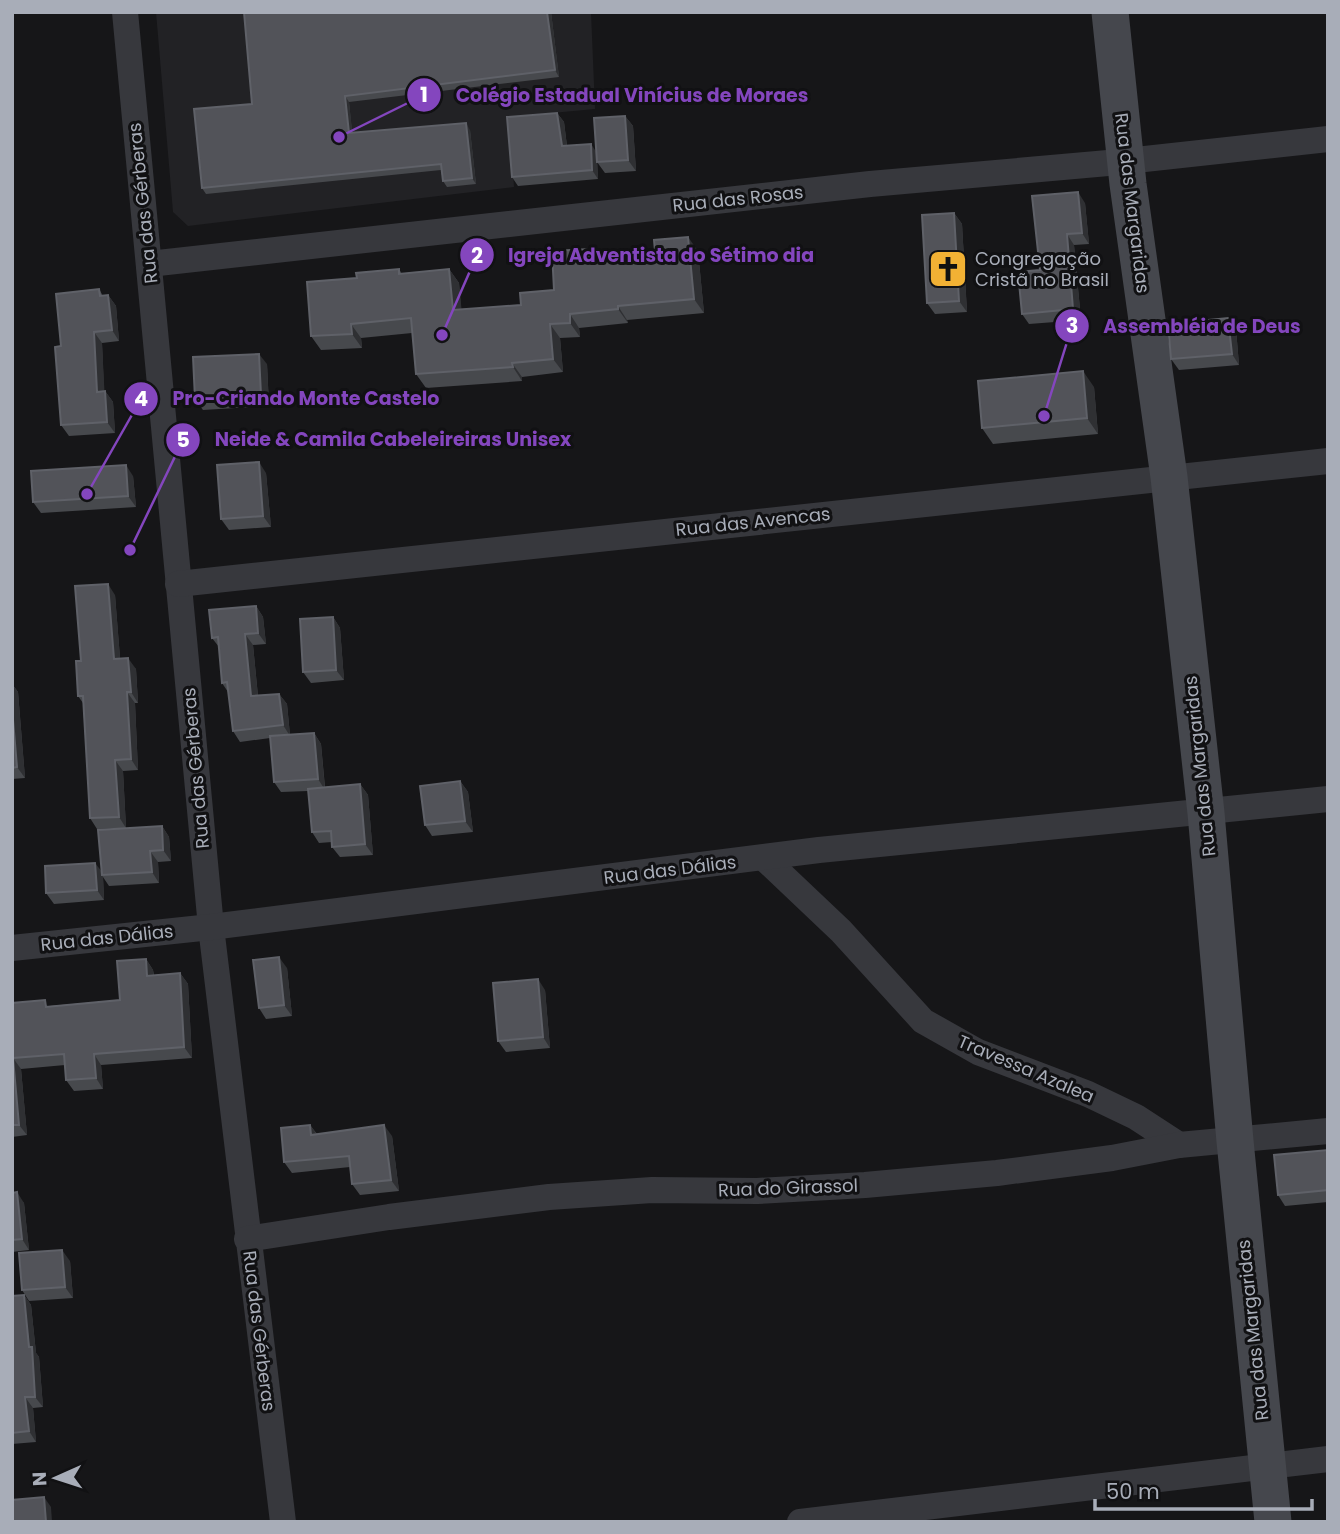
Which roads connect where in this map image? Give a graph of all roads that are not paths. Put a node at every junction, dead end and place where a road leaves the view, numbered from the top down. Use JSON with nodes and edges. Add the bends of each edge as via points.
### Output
{"nodes":[{"id":1,"x":125,"y":12,"type":"edge"},
{"id":2,"x":1110,"y":12,"type":"edge"},
{"id":3,"x":1328,"y":139,"type":"edge"},
{"id":4,"x":1125,"y":161,"type":"junction"},
{"id":5,"x":149,"y":264,"type":"junction"},
{"id":6,"x":1328,"y":461,"type":"edge"},
{"id":7,"x":1169,"y":477,"type":"junction"},
{"id":8,"x":178,"y":584,"type":"junction"},
{"id":9,"x":1328,"y":799,"type":"edge"},
{"id":10,"x":1206,"y":813,"type":"junction"},
{"id":11,"x":765,"y":859,"type":"junction"},
{"id":12,"x":211,"y":927,"type":"junction"},
{"id":13,"x":12,"y":948,"type":"edge"},
{"id":14,"x":1328,"y":1131,"type":"edge"},
{"id":15,"x":1235,"y":1141,"type":"junction"},
{"id":16,"x":1179,"y":1145,"type":"junction"},
{"id":17,"x":247,"y":1239,"type":"junction"},
{"id":18,"x":1328,"y":1459,"type":"edge"},
{"id":19,"x":1267,"y":1466,"type":"junction"},
{"id":20,"x":283,"y":1522,"type":"edge"},
{"id":21,"x":800,"y":1522,"type":"edge"},
{"id":22,"x":1273,"y":1522,"type":"edge"}],
"edges":[{"from":1,"to":5,"type":"street","name":"Rua das Gérberas"},
{"from":2,"to":4,"type":"street","name":"Rua das Margaridas"},
{"from":3,"to":4,"type":"street","name":"Rua das Rosas"},
{"from":4,"to":5,"type":"street","name":"Rua das Rosas"},
{"from":4,"to":7,"type":"street","name":"Rua das Margaridas"},
{"from":5,"to":8,"type":"street","name":"Rua das Gérberas"},
{"from":6,"to":7,"type":"street","name":"Rua das Avencas"},
{"from":7,"to":8,"type":"street","name":"Rua das Avencas"},
{"from":7,"to":10,"type":"street","name":"Rua das Margaridas"},
{"from":8,"to":12,"type":"street","name":"Rua das Gérberas"},
{"from":9,"to":10,"type":"street","name":"Rua das Dálias"},
{"from":10,"to":11,"type":"street","name":"Rua das Dálias"},
{"from":10,"to":15,"type":"street","name":"Rua das Margaridas"},
{"from":11,"to":12,"type":"street","name":"Rua das Dálias"},
{"from":11,"to":16,"type":"street","name":"Travessa Azalea","via":[[841,931],[923,1021],[978,1052],[1136,1117]]},
{"from":12,"to":13,"type":"street","name":"Rua das Dálias"},
{"from":12,"to":17,"type":"street","name":"Rua das Gérberas"},
{"from":14,"to":15,"type":"street","name":"Rua do Girassol"},
{"from":15,"to":16,"type":"street","name":"Rua do Girassol"},
{"from":15,"to":19,"type":"street","name":"Rua das Margaridas"},
{"from":16,"to":17,"type":"street","name":"Rua do Girassol","via":[[1038,1168],[865,1185],[549,1197]]},
{"from":17,"to":20,"type":"street","name":"Rua das Gérberas"},
{"from":18,"to":19,"type":"street"},
{"from":19,"to":21,"type":"street"},
{"from":19,"to":22,"type":"street","name":"Rua das Margaridas"}]}
